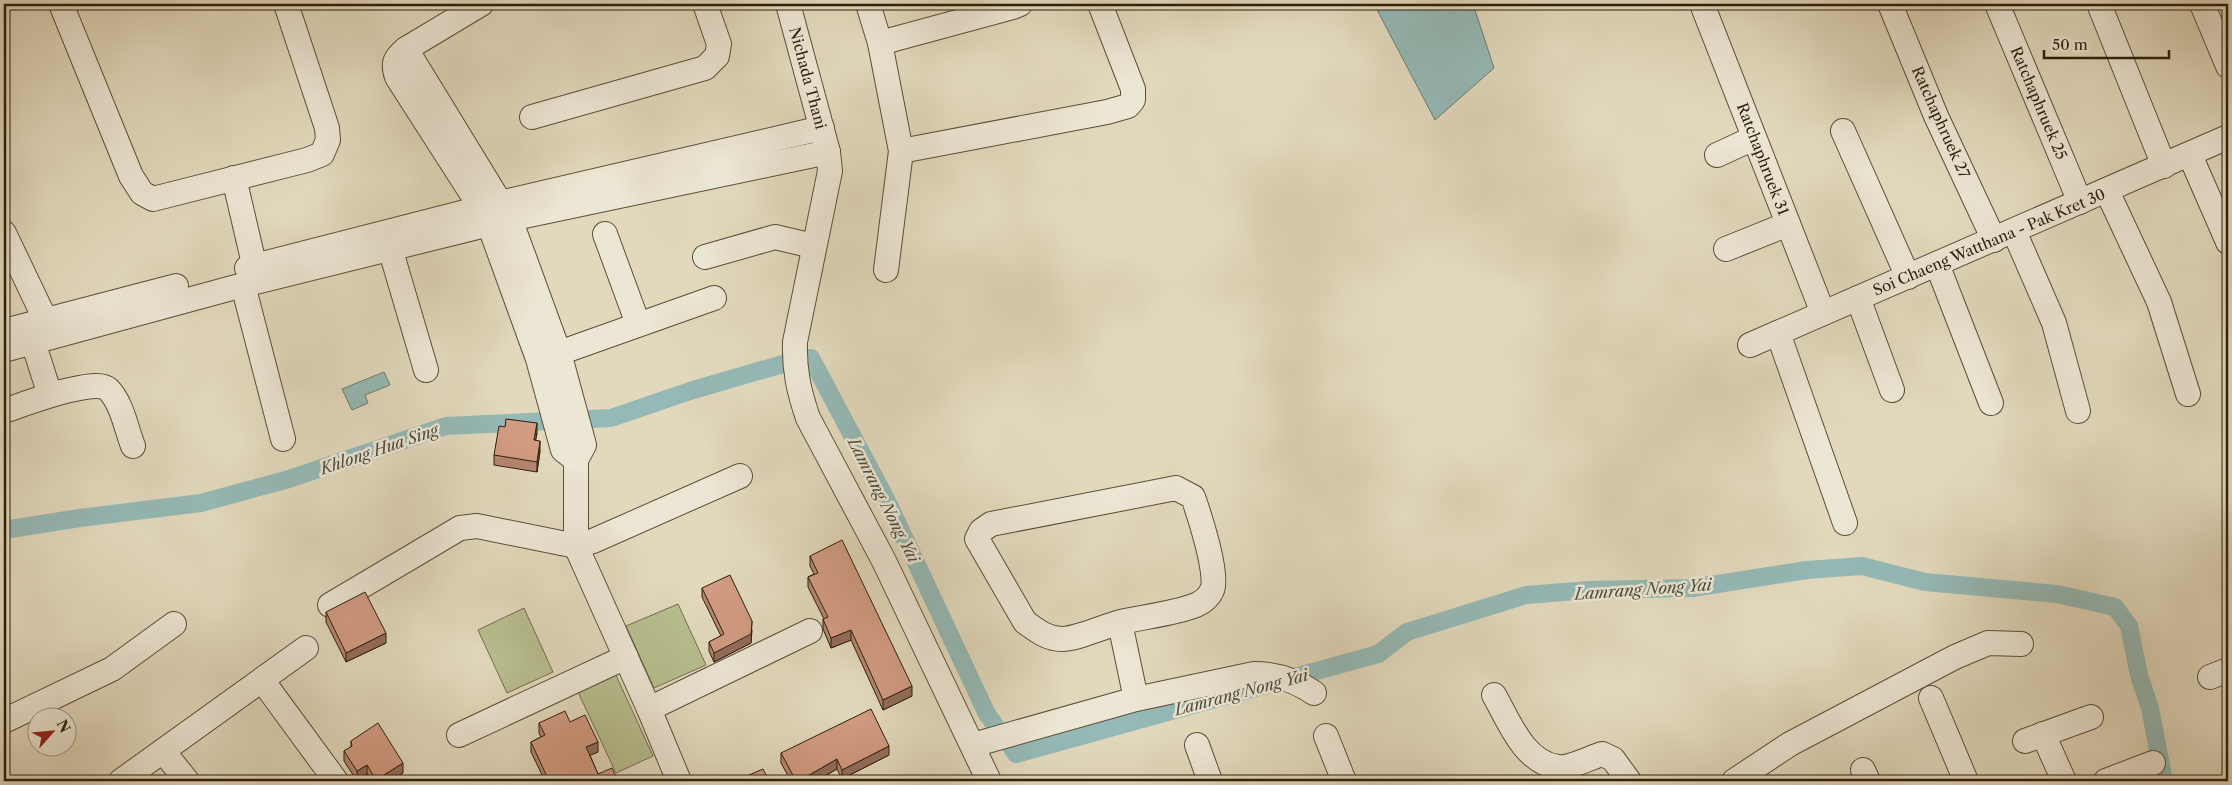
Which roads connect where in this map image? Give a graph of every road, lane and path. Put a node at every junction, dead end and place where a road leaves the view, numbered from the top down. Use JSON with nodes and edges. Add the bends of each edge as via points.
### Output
{"nodes":[{"id":1,"x":61,"y":4,"type":"edge"},
{"id":2,"x":286,"y":4,"type":"edge"},
{"id":3,"x":705,"y":4,"type":"edge"},
{"id":4,"x":788,"y":4,"type":"edge"},
{"id":5,"x":868,"y":4,"type":"edge"},
{"id":6,"x":1020,"y":4,"type":"edge"},
{"id":7,"x":1100,"y":4,"type":"edge"},
{"id":8,"x":1702,"y":4,"type":"edge"},
{"id":9,"x":1890,"y":4,"type":"edge"},
{"id":10,"x":1997,"y":4,"type":"edge"},
{"id":11,"x":2098,"y":4,"type":"edge"},
{"id":12,"x":2202,"y":4,"type":"edge"},
{"id":13,"x":473,"y":6,"type":"edge"},
{"id":14,"x":880,"y":43,"type":"junction"},
{"id":15,"x":2228,"y":66,"type":"edge"},
{"id":16,"x":532,"y":117,"type":"dead end"},
{"id":17,"x":822,"y":128,"type":"junction"},
{"id":18,"x":1843,"y":132,"type":"dead end"},
{"id":19,"x":2228,"y":137,"type":"edge"},
{"id":20,"x":1754,"y":138,"type":"junction"},
{"id":21,"x":901,"y":151,"type":"junction"},
{"id":22,"x":828,"y":152,"type":"junction"},
{"id":23,"x":2190,"y":154,"type":"junction"},
{"id":24,"x":1717,"y":155,"type":"dead end"},
{"id":25,"x":2164,"y":166,"type":"junction"},
{"id":26,"x":234,"y":178,"type":"junction"},
{"id":27,"x":2107,"y":191,"type":"junction"},
{"id":28,"x":2080,"y":202,"type":"junction"},
{"id":29,"x":495,"y":213,"type":"junction"},
{"id":30,"x":1788,"y":224,"type":"junction"},
{"id":31,"x":605,"y":234,"type":"dead end"},
{"id":32,"x":2004,"y":235,"type":"junction"},
{"id":33,"x":6,"y":242,"type":"edge"},
{"id":34,"x":2228,"y":242,"type":"edge"},
{"id":35,"x":813,"y":246,"type":"junction"},
{"id":36,"x":390,"y":248,"type":"junction"},
{"id":37,"x":1726,"y":249,"type":"dead end"},
{"id":38,"x":705,"y":256,"type":"dead end"},
{"id":39,"x":1937,"y":264,"type":"junction"},
{"id":40,"x":886,"y":270,"type":"dead end"},
{"id":41,"x":252,"y":277,"type":"junction"},
{"id":42,"x":1908,"y":277,"type":"junction"},
{"id":43,"x":714,"y":298,"type":"dead end"},
{"id":44,"x":1858,"y":298,"type":"junction"},
{"id":45,"x":1824,"y":313,"type":"junction"},
{"id":46,"x":45,"y":319,"type":"junction"},
{"id":47,"x":638,"y":324,"type":"junction"},
{"id":48,"x":4,"y":331,"type":"edge"},
{"id":49,"x":1778,"y":333,"type":"junction"},
{"id":50,"x":33,"y":342,"type":"junction"},
{"id":51,"x":1750,"y":345,"type":"dead end"},
{"id":52,"x":4,"y":350,"type":"edge"},
{"id":53,"x":559,"y":353,"type":"junction"},
{"id":54,"x":426,"y":370,"type":"dead end"},
{"id":55,"x":1892,"y":390,"type":"dead end"},
{"id":56,"x":2188,"y":394,"type":"dead end"},
{"id":57,"x":50,"y":395,"type":"junction"},
{"id":58,"x":1991,"y":403,"type":"dead end"},
{"id":59,"x":4,"y":411,"type":"edge"},
{"id":60,"x":2078,"y":411,"type":"dead end"},
{"id":61,"x":566,"y":419,"type":"junction"},
{"id":62,"x":284,"y":439,"type":"dead end"},
{"id":63,"x":133,"y":446,"type":"dead end"},
{"id":64,"x":740,"y":476,"type":"dead end"},
{"id":65,"x":1845,"y":523,"type":"dead end"},
{"id":66,"x":576,"y":546,"type":"junction"},
{"id":67,"x":330,"y":605,"type":"dead end"},
{"id":68,"x":1120,"y":623,"type":"junction"},
{"id":69,"x":174,"y":624,"type":"dead end"},
{"id":70,"x":810,"y":631,"type":"dead end"},
{"id":71,"x":2021,"y":644,"type":"dead end"},
{"id":72,"x":306,"y":648,"type":"dead end"},
{"id":73,"x":626,"y":656,"type":"junction"},
{"id":74,"x":262,"y":680,"type":"junction"},
{"id":75,"x":1308,"y":689,"type":"dead end"},
{"id":76,"x":1494,"y":695,"type":"dead end"},
{"id":77,"x":1931,"y":698,"type":"dead end"},
{"id":78,"x":1136,"y":699,"type":"junction"},
{"id":79,"x":649,"y":709,"type":"junction"},
{"id":80,"x":2092,"y":718,"type":"dead end"},
{"id":81,"x":4,"y":721,"type":"edge"},
{"id":82,"x":459,"y":735,"type":"dead end"},
{"id":83,"x":1326,"y":736,"type":"dead end"},
{"id":84,"x":1197,"y":745,"type":"dead end"},
{"id":85,"x":973,"y":746,"type":"junction"},
{"id":86,"x":163,"y":751,"type":"junction"},
{"id":87,"x":2153,"y":763,"type":"dead end"},
{"id":88,"x":121,"y":781,"type":"edge"},
{"id":89,"x":187,"y":781,"type":"edge"},
{"id":90,"x":336,"y":781,"type":"edge"},
{"id":91,"x":679,"y":781,"type":"edge"},
{"id":92,"x":989,"y":781,"type":"edge"},
{"id":93,"x":1210,"y":781,"type":"edge"},
{"id":94,"x":1344,"y":781,"type":"edge"},
{"id":95,"x":1629,"y":781,"type":"edge"},
{"id":96,"x":1734,"y":781,"type":"edge"},
{"id":97,"x":1966,"y":781,"type":"edge"},
{"id":98,"x":2064,"y":781,"type":"edge"},
{"id":99,"x":2106,"y":781,"type":"edge"}],
"edges":[{"from":1,"to":26,"type":"street","via":[[131,176],[142,193],[153,199]]},
{"from":2,"to":26,"type":"street","via":[[318,96],[328,140],[322,154]]},
{"from":3,"to":16,"type":"street","via":[[719,44],[717,56],[705,68]]},
{"from":4,"to":17,"type":"street","name":"Nichada Thani"},
{"from":5,"to":14,"type":"street"},
{"from":6,"to":14,"type":"street"},
{"from":7,"to":21,"type":"street","via":[[1132,89],[1133,100],[1128,106]]},
{"from":8,"to":20,"type":"street","name":"Ratchaphruek 31"},
{"from":9,"to":32,"type":"street","name":"Ratchaphruek 27","via":[[1936,116]]},
{"from":10,"to":28,"type":"street","name":"Ratchaphruek 25"},
{"from":11,"to":25,"type":"street"},
{"from":12,"to":15,"type":"street"},
{"from":13,"to":29,"type":"street","via":[[406,49],[396,57],[393,68]]},
{"from":14,"to":21,"type":"street"},
{"from":17,"to":22,"type":"street","name":"Nichada Thani"},
{"from":17,"to":29,"type":"street"},
{"from":18,"to":42,"type":"street"},
{"from":19,"to":23,"type":"street","name":"Soi Chaeng Watthana - Pak Kret 30"},
{"from":20,"to":24,"type":"street"},
{"from":20,"to":30,"type":"street","name":"Ratchaphruek 31"},
{"from":21,"to":40,"type":"street"},
{"from":22,"to":29,"type":"street"},
{"from":22,"to":35,"type":"street","name":"Nichada Thani","via":[[830,171]]},
{"from":23,"to":25,"type":"street","name":"Soi Chaeng Watthana - Pak Kret 30"},
{"from":23,"to":34,"type":"street"},
{"from":25,"to":27,"type":"street","name":"Soi Chaeng Watthana - Pak Kret 30"},
{"from":26,"to":41,"type":"street"},
{"from":27,"to":28,"type":"street","name":"Soi Chaeng Watthana - Pak Kret 30"},
{"from":27,"to":56,"type":"street","via":[[2159,302]]},
{"from":28,"to":32,"type":"street","name":"Soi Chaeng Watthana - Pak Kret 30"},
{"from":29,"to":36,"type":"street"},
{"from":29,"to":41,"type":"street"},
{"from":29,"to":53,"type":"street"},
{"from":29,"to":61,"type":"street","via":[[538,359]]},
{"from":30,"to":37,"type":"street"},
{"from":30,"to":45,"type":"street","name":"Ratchaphruek 31"},
{"from":31,"to":47,"type":"street"},
{"from":32,"to":39,"type":"street","name":"Soi Chaeng Watthana - Pak Kret 30"},
{"from":32,"to":60,"type":"street","name":"Ratchaphruek 27","via":[[2054,323]]},
{"from":33,"to":46,"type":"street"},
{"from":35,"to":38,"type":"street","via":[[775,237]]},
{"from":35,"to":85,"type":"street","name":"Nichada Thani","via":[[795,342],[799,393],[808,418],[884,561]]},
{"from":36,"to":41,"type":"street"},
{"from":36,"to":54,"type":"street"},
{"from":39,"to":42,"type":"street","name":"Soi Chaeng Watthana - Pak Kret 30"},
{"from":39,"to":58,"type":"street"},
{"from":41,"to":46,"type":"street"},
{"from":41,"to":50,"type":"street"},
{"from":41,"to":62,"type":"street"},
{"from":42,"to":44,"type":"street","name":"Soi Chaeng Watthana - Pak Kret 30"},
{"from":43,"to":47,"type":"street"},
{"from":44,"to":45,"type":"street","name":"Soi Chaeng Watthana - Pak Kret 30"},
{"from":44,"to":55,"type":"street"},
{"from":45,"to":49,"type":"street","name":"Soi Chaeng Watthana - Pak Kret 30"},
{"from":46,"to":48,"type":"street"},
{"from":46,"to":50,"type":"street"},
{"from":47,"to":53,"type":"street"},
{"from":49,"to":51,"type":"street","name":"Soi Chaeng Watthana - Pak Kret 30"},
{"from":49,"to":65,"type":"street"},
{"from":50,"to":52,"type":"street"},
{"from":50,"to":57,"type":"street"},
{"from":53,"to":61,"type":"street"},
{"from":57,"to":59,"type":"street"},
{"from":57,"to":63,"type":"street","via":[[96,384],[106,387],[114,396]]},
{"from":61,"to":66,"type":"street","via":[[584,445],[576,460]]},
{"from":64,"to":66,"type":"street"},
{"from":66,"to":67,"type":"street","via":[[477,526],[460,528]]},
{"from":66,"to":73,"type":"street"},
{"from":68,"to":68,"type":"street","via":[[1196,605],[1214,588],[1214,574],[1193,497],[1176,488],[991,524],[981,531],[977,539],[1025,622],[1037,632],[1064,640]]},
{"from":68,"to":78,"type":"street"},
{"from":69,"to":81,"type":"street","via":[[112,669]]},
{"from":70,"to":79,"type":"street"},
{"from":71,"to":96,"type":"street","via":[[1988,643],[1955,657],[1790,744]]},
{"from":72,"to":74,"type":"street"},
{"from":73,"to":79,"type":"street"},
{"from":73,"to":82,"type":"street"},
{"from":74,"to":86,"type":"street"},
{"from":74,"to":90,"type":"street"},
{"from":75,"to":78,"type":"street","via":[[1280,676],[1254,674]]},
{"from":76,"to":95,"type":"street","via":[[1524,746],[1540,762],[1560,768],[1602,754],[1613,759]]},
{"from":77,"to":97,"type":"street"},
{"from":78,"to":85,"type":"street"},
{"from":79,"to":91,"type":"street"},
{"from":80,"to":98,"type":"street","via":[[2034,738]]},
{"from":83,"to":94,"type":"street"},
{"from":84,"to":93,"type":"street"},
{"from":85,"to":92,"type":"street","name":"Nichada Thani"},
{"from":86,"to":88,"type":"street"},
{"from":86,"to":89,"type":"street"},
{"from":87,"to":99,"type":"street"}]}
